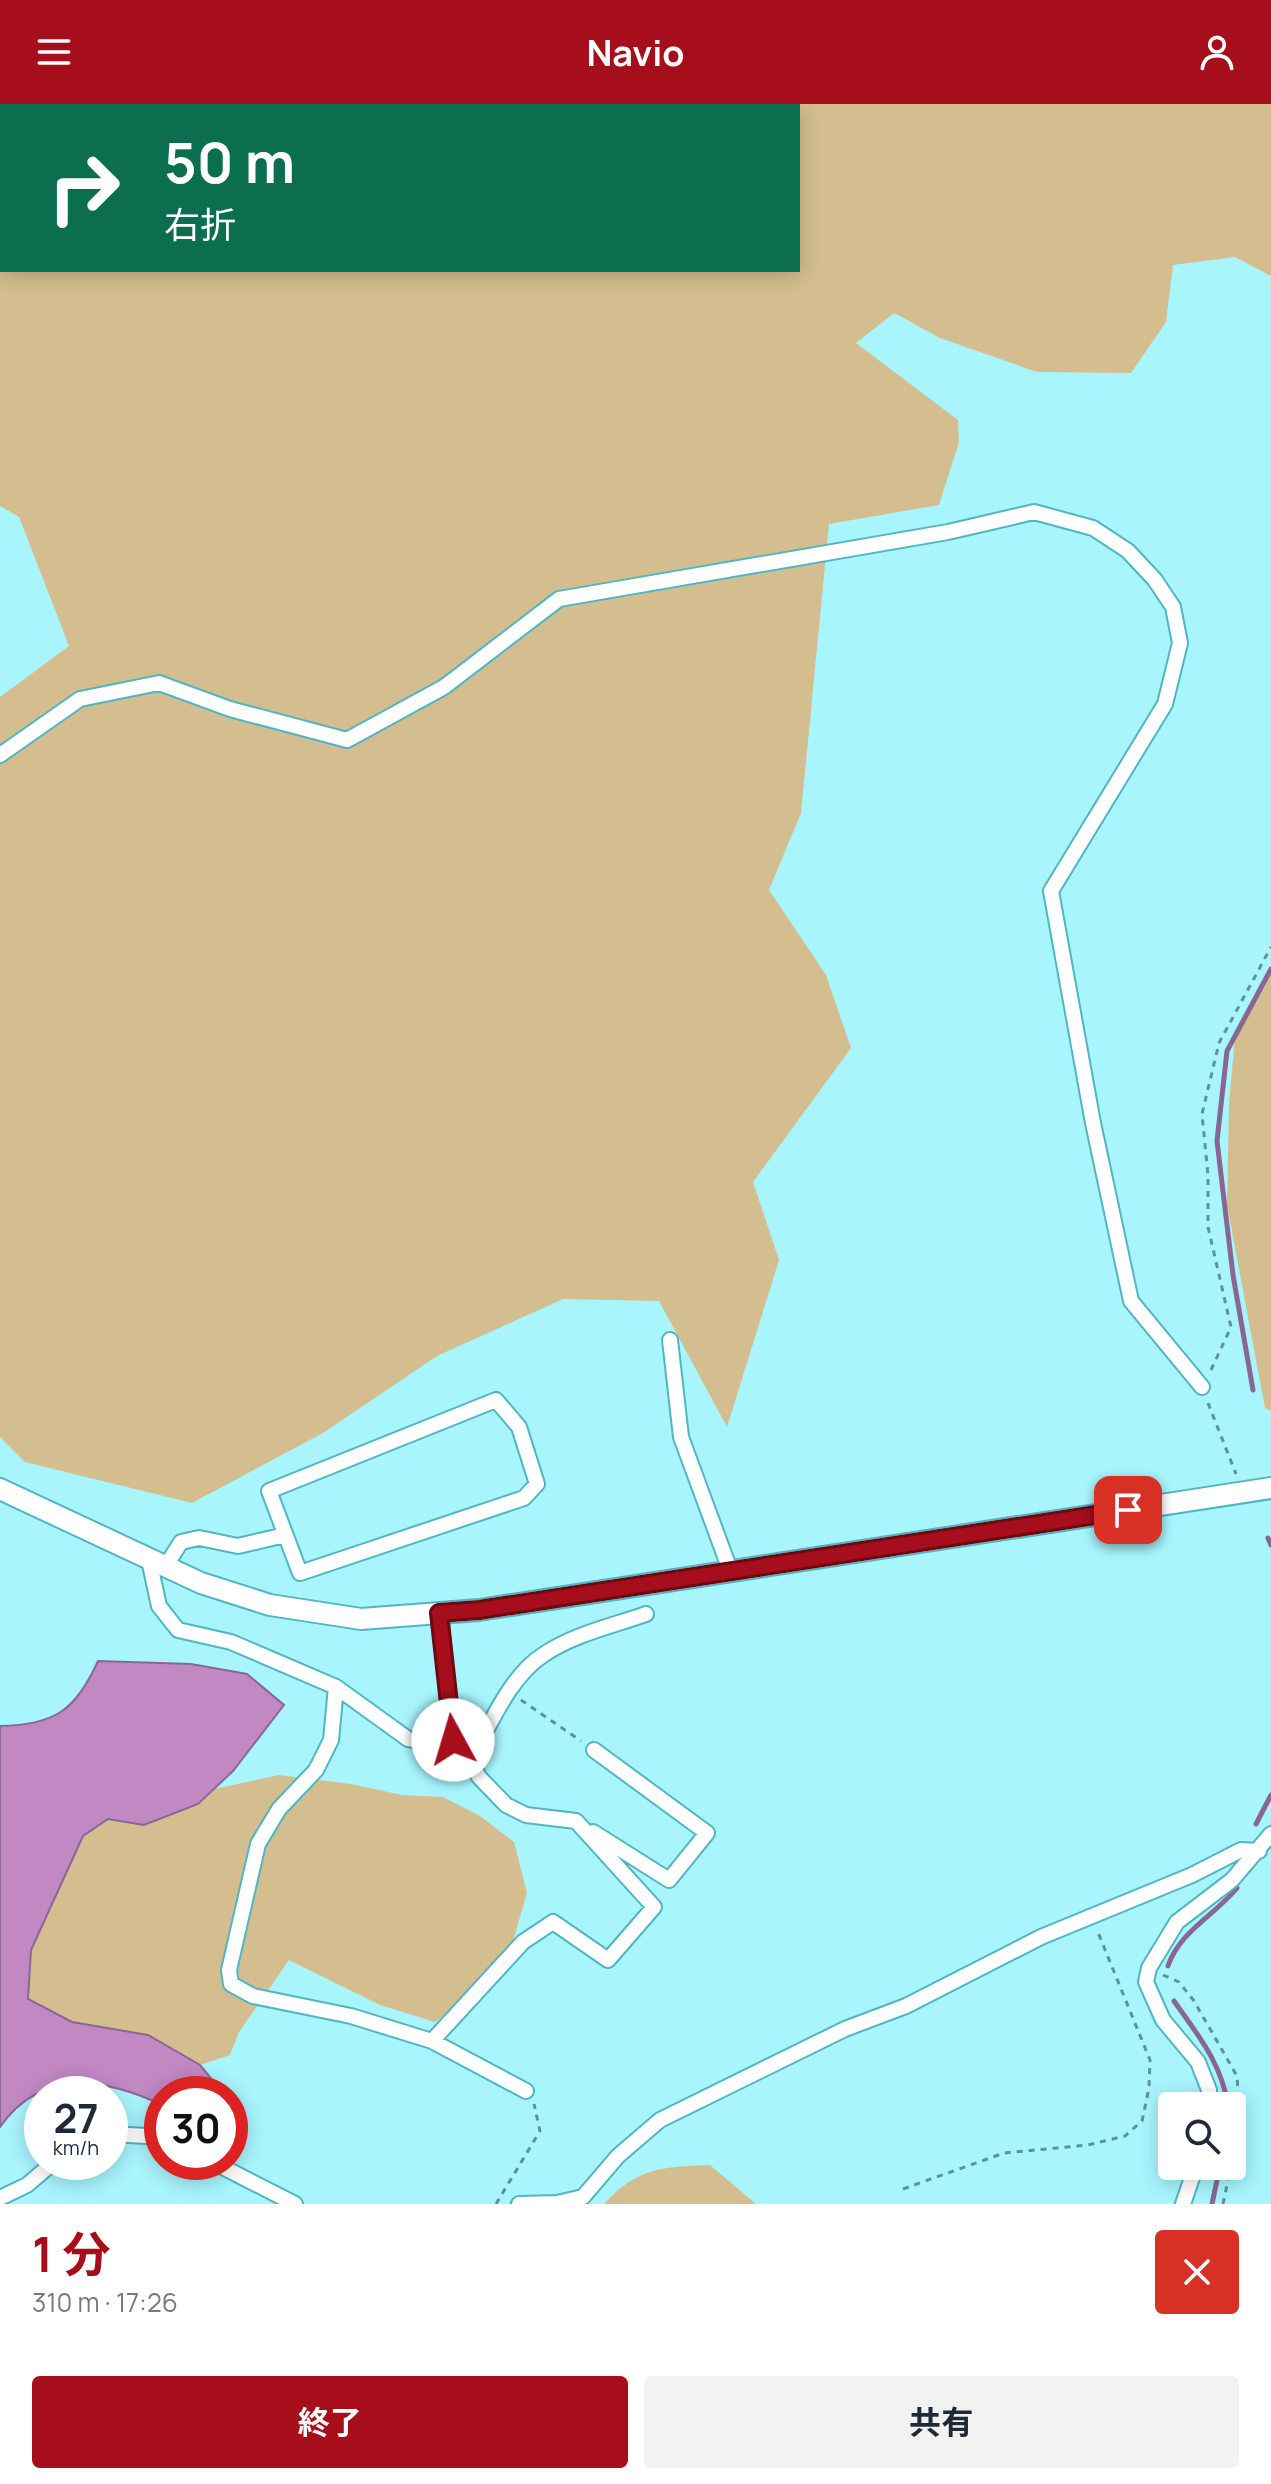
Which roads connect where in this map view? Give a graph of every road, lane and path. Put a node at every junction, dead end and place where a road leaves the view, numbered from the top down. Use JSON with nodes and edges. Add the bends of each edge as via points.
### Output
{"nodes":[{"id":1,"x":0,"y":755,"type":"edge"},
{"id":2,"x":1271,"y":947,"type":"edge"},
{"id":3,"x":670,"y":1340,"type":"dead end"},
{"id":4,"x":1202,"y":1387,"type":"junction"},
{"id":5,"x":1271,"y":1488,"type":"edge"},
{"id":6,"x":0,"y":1489,"type":"edge"},
{"id":7,"x":1243,"y":1492,"type":"junction"},
{"id":8,"x":285,"y":1535,"type":"junction"},
{"id":9,"x":157,"y":1564,"type":"junction"},
{"id":10,"x":730,"y":1570,"type":"junction"},
{"id":11,"x":439,"y":1613,"type":"junction"},
{"id":12,"x":646,"y":1614,"type":"dead end"},
{"id":13,"x":336,"y":1687,"type":"junction"},
{"id":14,"x":509,"y":1693,"type":"junction"},
{"id":15,"x":453,"y":1740,"type":"junction"},
{"id":16,"x":594,"y":1750,"type":"joint"},
{"id":17,"x":470,"y":1760,"type":"junction"},
{"id":18,"x":576,"y":1821,"type":"junction"},
{"id":19,"x":1271,"y":1834,"type":"edge"},
{"id":20,"x":1259,"y":1851,"type":"junction"},
{"id":21,"x":1090,"y":1916,"type":"junction"},
{"id":22,"x":432,"y":2041,"type":"junction"},
{"id":23,"x":526,"y":2091,"type":"joint"},
{"id":24,"x":1209,"y":2092,"type":"edge"},
{"id":25,"x":33,"y":2180,"type":"edge"},
{"id":26,"x":248,"y":2180,"type":"edge"},
{"id":27,"x":1191,"y":2180,"type":"edge"},
{"id":28,"x":1228,"y":2180,"type":"edge"},
{"id":29,"x":903,"y":2189,"type":"dead end"},
{"id":30,"x":0,"y":2198,"type":"edge"},
{"id":31,"x":295,"y":2204,"type":"edge"},
{"id":32,"x":496,"y":2204,"type":"edge"},
{"id":33,"x":519,"y":2204,"type":"edge"},
{"id":34,"x":1183,"y":2204,"type":"edge"},
{"id":35,"x":1223,"y":2204,"type":"edge"}],
"edges":[{"from":1,"to":4,"type":"street","via":[[80,699],[159,683],[230,709],[347,740],[444,687],[559,599],[948,532],[1034,512],[1093,528],[1128,551],[1155,580],[1173,607],[1180,643],[1165,704],[1051,891],[1131,1301]]},
{"from":2,"to":4,"type":"path","via":[[1219,1043],[1202,1114],[1208,1227],[1231,1327]]},
{"from":3,"to":10,"type":"street","via":[[681,1437]]},
{"from":4,"to":7,"type":"path"},
{"from":5,"to":7,"type":"street"},
{"from":6,"to":9,"type":"street"},
{"from":7,"to":10,"type":"street"},
{"from":8,"to":8,"type":"street","via":[[269,1491],[496,1400],[519,1427],[537,1484],[524,1498],[300,1573]]},
{"from":8,"to":9,"type":"street","via":[[238,1546],[199,1538],[181,1542]]},
{"from":9,"to":11,"type":"street","via":[[270,1605],[361,1619]]},
{"from":9,"to":13,"type":"street","via":[[159,1606],[178,1630],[231,1642]]},
{"from":10,"to":11,"type":"street"},
{"from":11,"to":15,"type":"street"},
{"from":12,"to":14,"type":"street","via":[[569,1640],[540,1656]]},
{"from":13,"to":15,"type":"street","via":[[408,1739],[432,1744]]},
{"from":13,"to":22,"type":"street","via":[[331,1740],[316,1770],[279,1809],[258,1844],[229,1970],[231,1984],[253,1996],[351,2016]]},
{"from":14,"to":16,"type":"path"},
{"from":14,"to":17,"type":"street"},
{"from":15,"to":17,"type":"street"},
{"from":16,"to":18,"type":"street","via":[[707,1833],[669,1880]]},
{"from":17,"to":18,"type":"street","via":[[506,1805],[526,1815]]},
{"from":18,"to":22,"type":"street","via":[[654,1907],[608,1960],[553,1922],[523,1942]]},
{"from":19,"to":20,"type":"street"},
{"from":20,"to":21,"type":"street","via":[[1241,1850]]},
{"from":20,"to":24,"type":"street","via":[[1232,1880],[1177,1922],[1146,1982],[1163,2020],[1198,2062]]},
{"from":21,"to":29,"type":"path","via":[[1150,2060],[1142,2121],[1125,2136],[1004,2153]]},
{"from":21,"to":33,"type":"street","via":[[660,2120],[618,2156],[583,2197]]},
{"from":22,"to":23,"type":"street"},
{"from":23,"to":32,"type":"path","via":[[536,2106],[540,2131]]},
{"from":25,"to":30,"type":"street"},
{"from":26,"to":31,"type":"street"},
{"from":27,"to":34,"type":"street"},
{"from":28,"to":35,"type":"path"}]}
